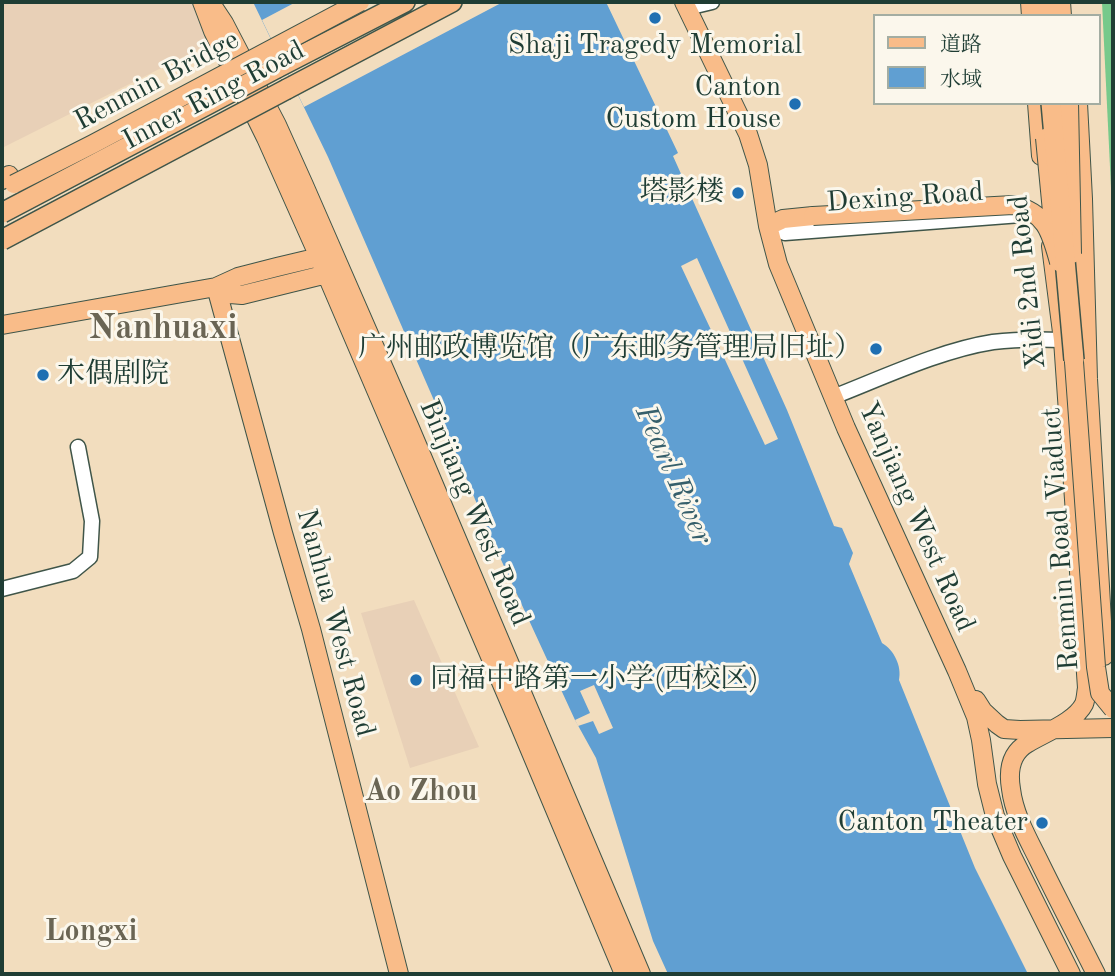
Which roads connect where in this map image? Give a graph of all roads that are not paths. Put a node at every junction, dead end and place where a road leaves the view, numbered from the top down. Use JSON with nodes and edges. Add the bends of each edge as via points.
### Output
{"nodes":[{"id":1,"x":202,"y":2,"type":"edge"},
{"id":2,"x":210,"y":2,"type":"edge"},
{"id":3,"x":342,"y":2,"type":"edge"},
{"id":4,"x":360,"y":2,"type":"edge"},
{"id":5,"x":405,"y":2,"type":"edge"},
{"id":6,"x":452,"y":2,"type":"edge"},
{"id":7,"x":712,"y":2,"type":"edge"},
{"id":8,"x":685,"y":5,"type":"edge"},
{"id":9,"x":1040,"y":105,"type":"edge"},
{"id":10,"x":1040,"y":105,"type":"edge"},
{"id":11,"x":1051,"y":105,"type":"edge"},
{"id":12,"x":1058,"y":105,"type":"edge"},
{"id":13,"x":1069,"y":105,"type":"edge"},
{"id":14,"x":1078,"y":105,"type":"edge"},
{"id":15,"x":1064,"y":181,"type":"junction"},
{"id":16,"x":5,"y":183,"type":"edge"},
{"id":17,"x":2,"y":213,"type":"edge"},
{"id":18,"x":1047,"y":213,"type":"junction"},
{"id":19,"x":768,"y":226,"type":"junction"},
{"id":20,"x":2,"y":240,"type":"edge"},
{"id":21,"x":1059,"y":262,"type":"junction"},
{"id":22,"x":327,"y":264,"type":"junction"},
{"id":23,"x":1084,"y":272,"type":"junction"},
{"id":24,"x":216,"y":287,"type":"junction"},
{"id":25,"x":2,"y":325,"type":"edge"},
{"id":26,"x":1063,"y":340,"type":"junction"},
{"id":27,"x":1073,"y":360,"type":"junction"},
{"id":28,"x":833,"y":397,"type":"junction"},
{"id":29,"x":78,"y":447,"type":"dead end"},
{"id":30,"x":2,"y":589,"type":"edge"},
{"id":31,"x":957,"y":671,"type":"junction"},
{"id":32,"x":1099,"y":678,"type":"edge"},
{"id":33,"x":1113,"y":709,"type":"edge"},
{"id":34,"x":1113,"y":727,"type":"edge"},
{"id":35,"x":1056,"y":728,"type":"junction"},
{"id":36,"x":400,"y":974,"type":"edge"},
{"id":37,"x":624,"y":974,"type":"edge"},
{"id":38,"x":641,"y":974,"type":"edge"},
{"id":39,"x":1071,"y":974,"type":"edge"},
{"id":40,"x":1096,"y":974,"type":"edge"}],
"edges":[{"from":1,"to":22,"type":"main road","name":"Binjiang West Road"},
{"from":2,"to":22,"type":"main road","name":"Binjiang West Road","via":[[277,125]]},
{"from":3,"to":16,"type":"main road","name":"Renmin Bridge","via":[[213,67]]},
{"from":4,"to":16,"type":"main road","name":"Renmin Bridge","bridge":true,"via":[[93,144]]},
{"from":5,"to":17,"type":"highway","name":"Inner Ring Road","bridge":true},
{"from":6,"to":20,"type":"highway","name":"Inner Ring Road","bridge":true},
{"from":7,"to":8,"type":"street"},
{"from":8,"to":19,"type":"main road","name":"Yanjiang West Road","via":[[752,144]]},
{"from":9,"to":18,"type":"main road","name":"Xidi 2nd Road"},
{"from":10,"to":21,"type":"main road","bridge":true},
{"from":11,"to":27,"type":"highway","bridge":true},
{"from":12,"to":15,"type":"main road"},
{"from":13,"to":27,"type":"main road","bridge":true},
{"from":14,"to":23,"type":"main road","name":"Xidi 2nd Road"},
{"from":15,"to":18,"type":"main road"},
{"from":15,"to":23,"type":"main road"},
{"from":18,"to":19,"type":"street","name":"Dexing Road","via":[[785,233]]},
{"from":18,"to":26,"type":"main road","name":"Xidi 2nd Road"},
{"from":19,"to":21,"type":"main road","bridge":true,"via":[[783,219],[813,216],[1013,205],[1042,219]]},
{"from":19,"to":28,"type":"main road","name":"Yanjiang West Road","via":[[778,264]]},
{"from":21,"to":27,"type":"main road","bridge":true},
{"from":22,"to":24,"type":"main road","via":[[238,277]]},
{"from":22,"to":37,"type":"main road","name":"Binjiang West Road"},
{"from":22,"to":38,"type":"main road","name":"Binjiang West Road","via":[[410,428]]},
{"from":23,"to":32,"type":"main road","name":"Xidi 2nd Road"},
{"from":24,"to":25,"type":"main road"},
{"from":24,"to":36,"type":"main road","name":"Nanhua West Road"},
{"from":26,"to":28,"type":"street","via":[[1007,340],[970,347]]},
{"from":26,"to":32,"type":"main road","name":"Xidi 2nd Road","via":[[1074,518]]},
{"from":27,"to":33,"type":"main road","name":"Renmin Road Viaduct","bridge":true,"via":[[1096,667],[1100,693]]},
{"from":28,"to":31,"type":"main road","name":"Yanjiang West Road"},
{"from":29,"to":30,"type":"street","via":[[92,521],[90,557],[73,571]]},
{"from":31,"to":35,"type":"main road","via":[[983,711],[1004,729]]},
{"from":31,"to":39,"type":"main road","name":"Yanjiang West Road","via":[[976,717],[995,816]]},
{"from":32,"to":35,"type":"main road","via":[[1083,706]]},
{"from":34,"to":35,"type":"main road"},
{"from":35,"to":40,"type":"main road","via":[[1018,749],[1010,768],[1011,791],[1031,844]]}]}
